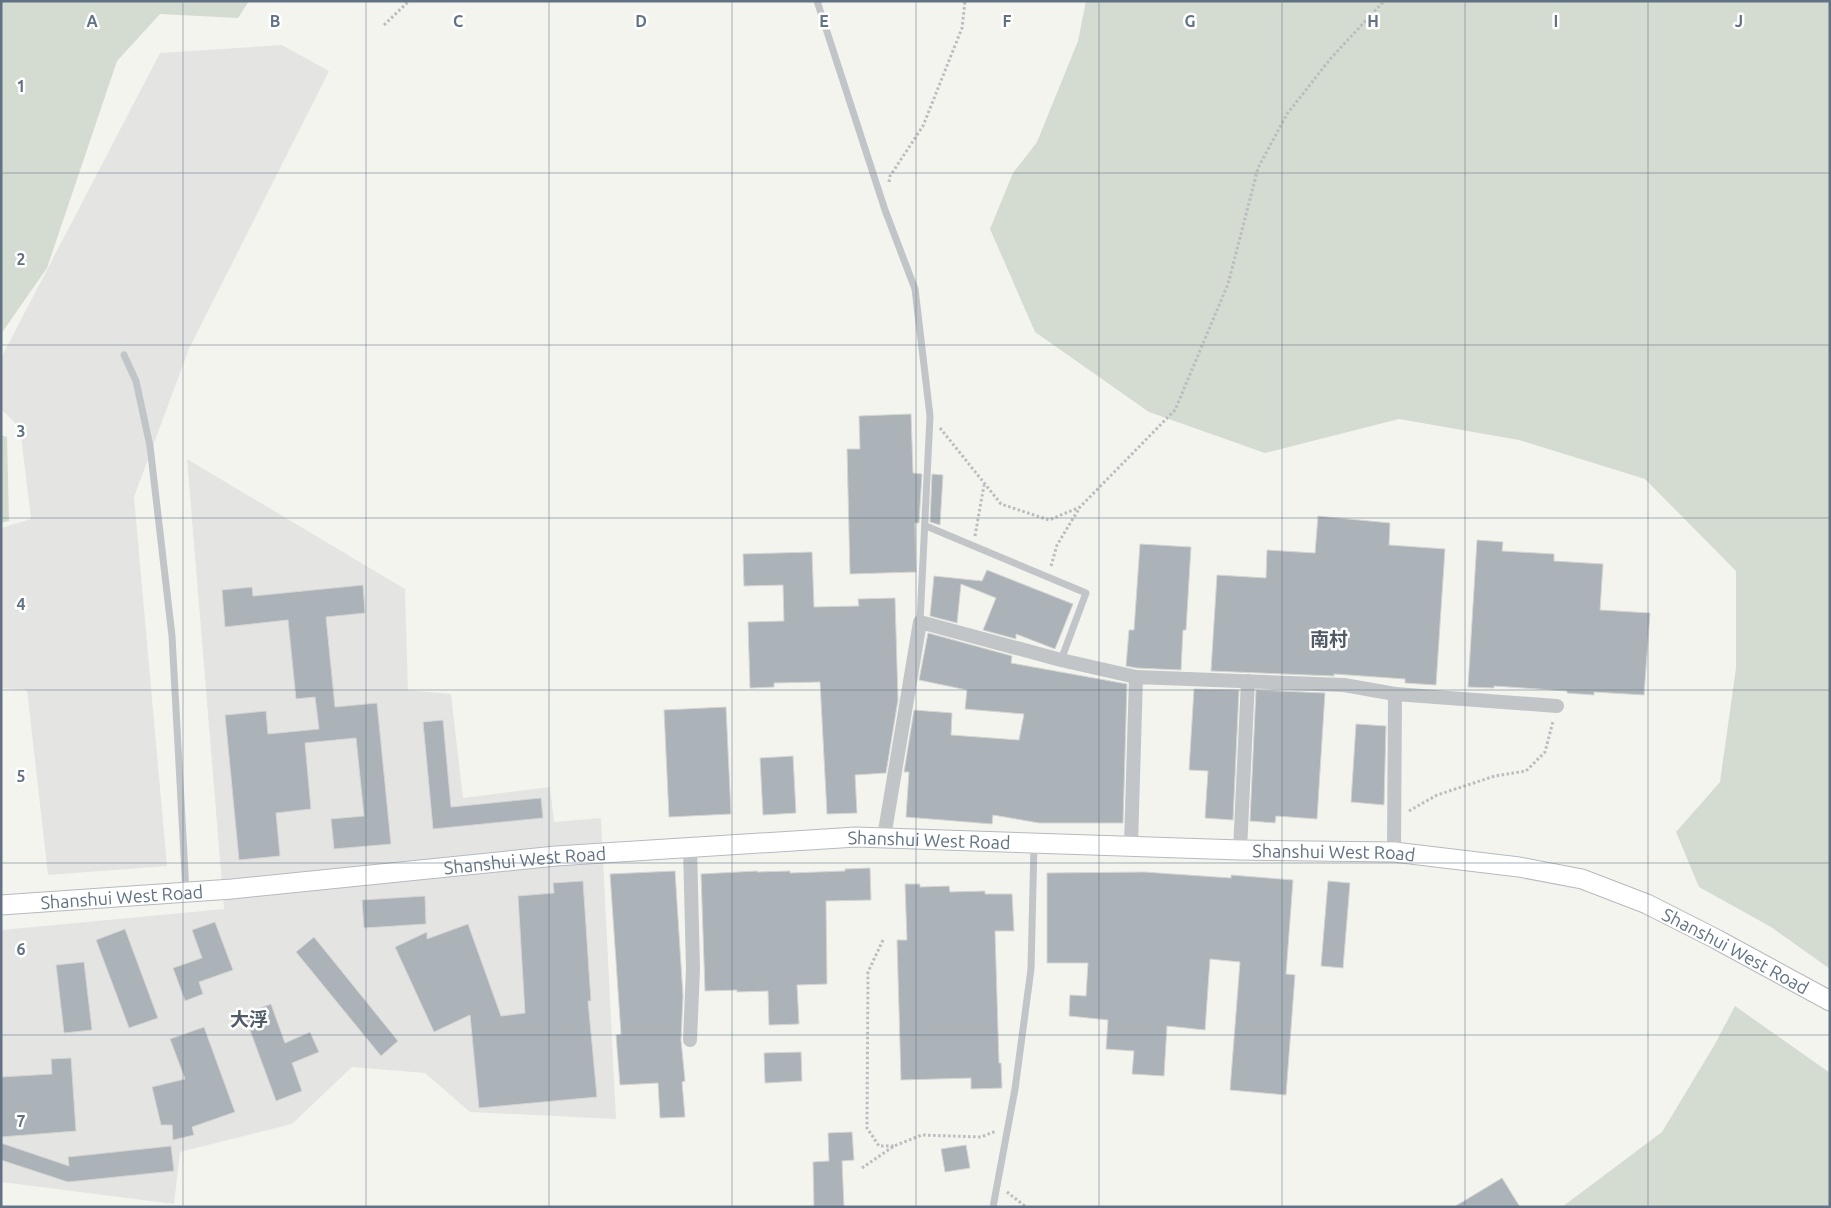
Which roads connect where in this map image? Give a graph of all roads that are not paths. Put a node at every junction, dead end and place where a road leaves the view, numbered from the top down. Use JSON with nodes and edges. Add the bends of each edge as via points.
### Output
{"nodes":[{"id":1,"x":817,"y":1,"type":"edge"},
{"id":2,"x":124,"y":355,"type":"dead end"},
{"id":3,"x":926,"y":526,"type":"junction"},
{"id":4,"x":920,"y":622,"type":"junction"},
{"id":5,"x":1062,"y":660,"type":"junction"},
{"id":6,"x":1136,"y":677,"type":"junction"},
{"id":7,"x":1248,"y":681,"type":"junction"},
{"id":8,"x":1395,"y":694,"type":"junction"},
{"id":9,"x":1557,"y":706,"type":"road end"},
{"id":10,"x":884,"y":837,"type":"junction"},
{"id":11,"x":1034,"y":843,"type":"junction"},
{"id":12,"x":1131,"y":845,"type":"junction"},
{"id":13,"x":690,"y":847,"type":"junction"},
{"id":14,"x":1240,"y":850,"type":"junction"},
{"id":15,"x":1394,"y":852,"type":"junction"},
{"id":16,"x":186,"y":892,"type":"junction"},
{"id":17,"x":1,"y":905,"type":"edge"},
{"id":18,"x":1830,"y":1001,"type":"edge"},
{"id":19,"x":690,"y":1040,"type":"dead end"},
{"id":20,"x":993,"y":1207,"type":"edge"}],
"edges":[{"from":1,"to":3,"type":"lane","via":[[885,210],[915,289],[930,416]]},
{"from":2,"to":16,"type":"lane","via":[[136,381],[150,446],[171,627]]},
{"from":3,"to":4,"type":"lane"},
{"from":3,"to":5,"type":"lane","via":[[1086,593]]},
{"from":4,"to":5,"type":"street"},
{"from":4,"to":10,"type":"street"},
{"from":5,"to":6,"type":"street"},
{"from":6,"to":7,"type":"street"},
{"from":6,"to":12,"type":"street"},
{"from":7,"to":8,"type":"street","via":[[1344,685]]},
{"from":7,"to":14,"type":"street"},
{"from":8,"to":9,"type":"street"},
{"from":8,"to":15,"type":"street"},
{"from":10,"to":11,"type":"street","name":"Shanshui West Road"},
{"from":10,"to":13,"type":"street","name":"Shanshui West Road"},
{"from":11,"to":12,"type":"street","name":"Shanshui West Road"},
{"from":11,"to":20,"type":"lane","via":[[1030,969]]},
{"from":12,"to":14,"type":"street","name":"Shanshui West Road"},
{"from":13,"to":16,"type":"street","name":"Shanshui West Road","via":[[556,856]]},
{"from":13,"to":19,"type":"street","via":[[693,969]]},
{"from":14,"to":15,"type":"street","name":"Shanshui West Road"},
{"from":15,"to":18,"type":"street","name":"Shanshui West Road","via":[[1519,867],[1582,879],[1647,904]]},
{"from":16,"to":17,"type":"street","name":"Shanshui West Road"}]}
